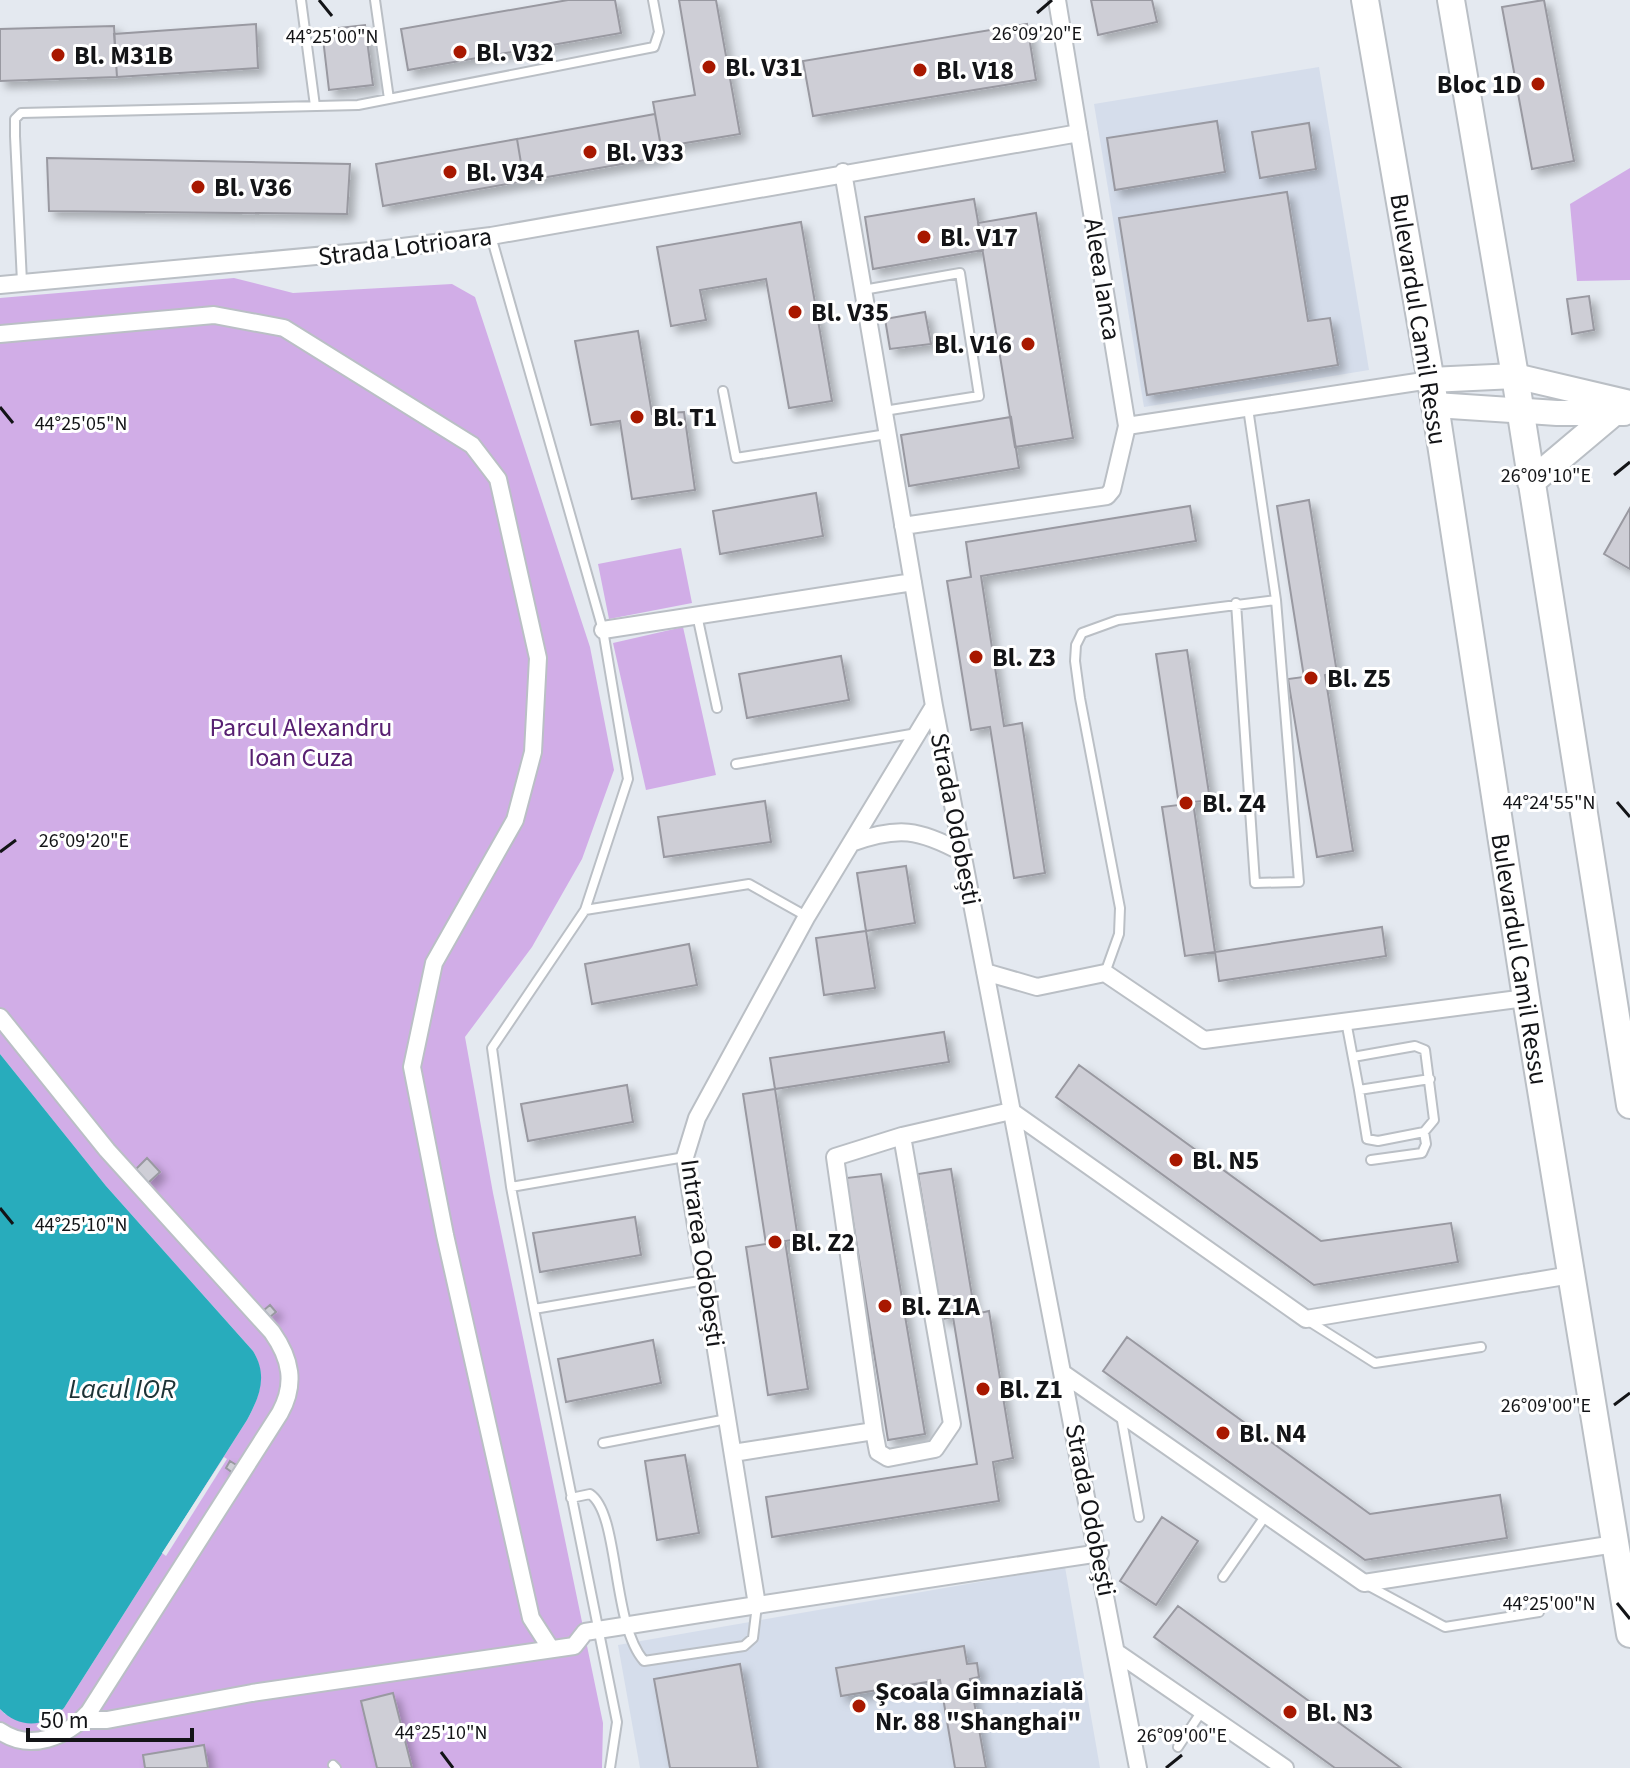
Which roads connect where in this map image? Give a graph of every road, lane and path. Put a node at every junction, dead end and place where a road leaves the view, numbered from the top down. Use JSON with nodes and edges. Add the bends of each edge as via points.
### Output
{"nodes":[{"id":1,"x":301,"y":0,"type":"edge"},
{"id":2,"x":375,"y":0,"type":"edge"},
{"id":3,"x":653,"y":0,"type":"edge"},
{"id":4,"x":1057,"y":0,"type":"edge"},
{"id":5,"x":1365,"y":0,"type":"edge"},
{"id":6,"x":1451,"y":0,"type":"edge"},
{"id":7,"x":389,"y":99,"type":"junction"},
{"id":8,"x":315,"y":106,"type":"junction"},
{"id":9,"x":1079,"y":133,"type":"junction"},
{"id":10,"x":843,"y":172,"type":"junction"},
{"id":11,"x":491,"y":236,"type":"junction"},
{"id":12,"x":22,"y":284,"type":"junction"},
{"id":13,"x":0,"y":285,"type":"edge"},
{"id":14,"x":862,"y":290,"type":"junction"},
{"id":15,"x":0,"y":334,"type":"edge"},
{"id":16,"x":1515,"y":376,"type":"junction"},
{"id":17,"x":1400,"y":385,"type":"junction"},
{"id":18,"x":723,"y":391,"type":"dead end"},
{"id":19,"x":1432,"y":392,"type":"junction"},
{"id":20,"x":1248,"y":408,"type":"junction"},
{"id":21,"x":1624,"y":409,"type":"edge"},
{"id":22,"x":883,"y":411,"type":"junction"},
{"id":23,"x":1520,"y":411,"type":"junction"},
{"id":24,"x":1127,"y":426,"type":"junction"},
{"id":25,"x":887,"y":434,"type":"junction"},
{"id":26,"x":1531,"y":482,"type":"junction"},
{"id":27,"x":903,"y":526,"type":"junction"},
{"id":28,"x":913,"y":582,"type":"junction"},
{"id":29,"x":1276,"y":600,"type":"junction"},
{"id":30,"x":1236,"y":603,"type":"junction"},
{"id":31,"x":697,"y":615,"type":"junction"},
{"id":32,"x":603,"y":630,"type":"junction"},
{"id":33,"x":934,"y":706,"type":"junction"},
{"id":34,"x":717,"y":708,"type":"dead end"},
{"id":35,"x":918,"y":733,"type":"junction"},
{"id":36,"x":736,"y":764,"type":"dead end"},
{"id":37,"x":851,"y":843,"type":"junction"},
{"id":38,"x":963,"y":853,"type":"junction"},
{"id":39,"x":585,"y":910,"type":"junction"},
{"id":40,"x":807,"y":916,"type":"junction"},
{"id":41,"x":985,"y":972,"type":"junction"},
{"id":42,"x":1105,"y":973,"type":"junction"},
{"id":43,"x":1526,"y":998,"type":"junction"},
{"id":44,"x":0,"y":1017,"type":"edge"},
{"id":45,"x":1346,"y":1021,"type":"junction"},
{"id":46,"x":1353,"y":1057,"type":"junction"},
{"id":47,"x":1430,"y":1079,"type":"junction"},
{"id":48,"x":1359,"y":1090,"type":"junction"},
{"id":49,"x":1630,"y":1105,"type":"edge"},
{"id":50,"x":1011,"y":1111,"type":"junction"},
{"id":51,"x":1424,"y":1132,"type":"junction"},
{"id":52,"x":902,"y":1136,"type":"junction"},
{"id":53,"x":685,"y":1157,"type":"junction"},
{"id":54,"x":1371,"y":1160,"type":"dead end"},
{"id":55,"x":511,"y":1187,"type":"junction"},
{"id":56,"x":1571,"y":1275,"type":"junction"},
{"id":57,"x":706,"y":1280,"type":"junction"},
{"id":58,"x":534,"y":1309,"type":"junction"},
{"id":59,"x":1306,"y":1319,"type":"junction"},
{"id":60,"x":1481,"y":1347,"type":"dead end"},
{"id":61,"x":1064,"y":1374,"type":"junction"},
{"id":62,"x":1121,"y":1414,"type":"junction"},
{"id":63,"x":728,"y":1418,"type":"junction"},
{"id":64,"x":874,"y":1431,"type":"junction"},
{"id":65,"x":603,"y":1443,"type":"dead end"},
{"id":66,"x":733,"y":1453,"type":"junction"},
{"id":67,"x":571,"y":1498,"type":"junction"},
{"id":68,"x":1266,"y":1515,"type":"junction"},
{"id":69,"x":1139,"y":1517,"type":"dead end"},
{"id":70,"x":1615,"y":1544,"type":"junction"},
{"id":71,"x":1100,"y":1553,"type":"junction"},
{"id":72,"x":1223,"y":1577,"type":"dead end"},
{"id":73,"x":1364,"y":1583,"type":"junction"},
{"id":74,"x":757,"y":1605,"type":"junction"},
{"id":75,"x":1539,"y":1612,"type":"dead end"},
{"id":76,"x":626,"y":1626,"type":"junction"},
{"id":77,"x":592,"y":1631,"type":"junction"},
{"id":78,"x":1630,"y":1634,"type":"edge"},
{"id":79,"x":551,"y":1649,"type":"junction"},
{"id":80,"x":1119,"y":1654,"type":"junction"},
{"id":81,"x":1202,"y":1711,"type":"junction"},
{"id":82,"x":82,"y":1720,"type":"junction"},
{"id":83,"x":0,"y":1731,"type":"edge"},
{"id":84,"x":1178,"y":1747,"type":"dead end"},
{"id":85,"x":610,"y":1768,"type":"edge"},
{"id":86,"x":1138,"y":1768,"type":"edge"},
{"id":87,"x":1285,"y":1768,"type":"edge"}],
"edges":[{"from":1,"to":8,"type":"lane"},
{"from":2,"to":7,"type":"lane"},
{"from":3,"to":7,"type":"lane","via":[[659,32],[654,47]]},
{"from":4,"to":9,"type":"street","name":"Aleea Ianca"},
{"from":5,"to":19,"type":"main road","name":"Bulevardul Camil Ressu"},
{"from":6,"to":16,"type":"main road"},
{"from":7,"to":8,"type":"lane"},
{"from":8,"to":12,"type":"lane","via":[[21,113],[15,119],[15,136]]},
{"from":9,"to":10,"type":"street"},
{"from":9,"to":24,"type":"street","name":"Aleea Ianca"},
{"from":10,"to":11,"type":"street","name":"Strada Lotrioara"},
{"from":10,"to":14,"type":"street","name":"Strada Odobești"},
{"from":11,"to":12,"type":"street","name":"Strada Lotrioara"},
{"from":11,"to":32,"type":"lane"},
{"from":12,"to":13,"type":"street","name":"Strada Lotrioara"},
{"from":14,"to":22,"type":"street","name":"Strada Odobești"},
{"from":14,"to":22,"type":"lane","via":[[960,273],[979,396]]},
{"from":15,"to":79,"type":"street","via":[[214,315],[284,328],[472,445],[498,479],[538,658],[533,752],[515,820],[434,963],[412,1067],[531,1618]]},
{"from":16,"to":19,"type":"street"},
{"from":16,"to":21,"type":"street"},
{"from":16,"to":23,"type":"main road"},
{"from":17,"to":19,"type":"street"},
{"from":17,"to":19,"type":"street"},
{"from":17,"to":20,"type":"street"},
{"from":18,"to":25,"type":"lane","via":[[736,458]]},
{"from":19,"to":23,"type":"street"},
{"from":19,"to":43,"type":"main road","name":"Bulevardul Camil Ressu"},
{"from":20,"to":24,"type":"street"},
{"from":20,"to":29,"type":"lane"},
{"from":21,"to":23,"type":"street"},
{"from":21,"to":26,"type":"main road"},
{"from":22,"to":25,"type":"street","name":"Strada Odobești"},
{"from":23,"to":26,"type":"main road"},
{"from":24,"to":27,"type":"street","via":[[1107,496]]},
{"from":25,"to":27,"type":"street","name":"Strada Odobești"},
{"from":26,"to":49,"type":"main road"},
{"from":27,"to":28,"type":"street","name":"Strada Odobești"},
{"from":28,"to":31,"type":"street"},
{"from":28,"to":33,"type":"street","name":"Strada Odobești"},
{"from":29,"to":30,"type":"lane"},
{"from":29,"to":30,"type":"lane","via":[[1299,882],[1255,883]]},
{"from":30,"to":42,"type":"lane","via":[[1095,625],[1076,645],[1080,698],[1120,908],[1119,934]]},
{"from":31,"to":32,"type":"street"},
{"from":31,"to":34,"type":"lane"},
{"from":32,"to":39,"type":"lane","via":[[628,779]]},
{"from":33,"to":35,"type":"street","name":"Intrarea Odobești"},
{"from":33,"to":38,"type":"street","name":"Strada Odobești"},
{"from":35,"to":36,"type":"lane"},
{"from":35,"to":37,"type":"street","name":"Intrarea Odobești"},
{"from":37,"to":38,"type":"street","via":[[883,832],[908,831]]},
{"from":37,"to":40,"type":"street","name":"Intrarea Odobești"},
{"from":38,"to":41,"type":"street","name":"Strada Odobești"},
{"from":39,"to":40,"type":"lane","via":[[749,884]]},
{"from":39,"to":55,"type":"lane","via":[[492,1048]]},
{"from":40,"to":53,"type":"street","name":"Intrarea Odobești","via":[[697,1118]]},
{"from":41,"to":42,"type":"street","via":[[1037,987]]},
{"from":41,"to":50,"type":"street","name":"Strada Odobești"},
{"from":42,"to":45,"type":"street","via":[[1204,1040]]},
{"from":43,"to":45,"type":"street"},
{"from":43,"to":56,"type":"main road","name":"Bulevardul Camil Ressu"},
{"from":44,"to":82,"type":"street","via":[[107,1150],[272,1332],[290,1375],[291,1388],[280,1413]]},
{"from":45,"to":46,"type":"lane"},
{"from":46,"to":47,"type":"lane","via":[[1415,1046],[1425,1050]]},
{"from":46,"to":48,"type":"lane"},
{"from":47,"to":48,"type":"lane"},
{"from":47,"to":51,"type":"lane","via":[[1434,1120]]},
{"from":48,"to":51,"type":"lane","via":[[1367,1139]]},
{"from":50,"to":52,"type":"street"},
{"from":50,"to":59,"type":"street"},
{"from":50,"to":61,"type":"street","name":"Strada Odobești"},
{"from":51,"to":54,"type":"lane","via":[[1422,1153]]},
{"from":52,"to":64,"type":"street","via":[[843,1153],[834,1165]]},
{"from":52,"to":64,"type":"street","via":[[952,1424],[935,1449],[888,1458],[878,1452]]},
{"from":53,"to":55,"type":"lane"},
{"from":53,"to":57,"type":"street","name":"Intrarea Odobești"},
{"from":55,"to":58,"type":"lane"},
{"from":56,"to":59,"type":"street"},
{"from":56,"to":70,"type":"main road","name":"Bulevardul Camil Ressu"},
{"from":57,"to":58,"type":"lane"},
{"from":57,"to":63,"type":"street","name":"Intrarea Odobești"},
{"from":58,"to":67,"type":"lane"},
{"from":59,"to":60,"type":"lane","via":[[1375,1363]]},
{"from":61,"to":62,"type":"street"},
{"from":61,"to":71,"type":"street","name":"Strada Odobești"},
{"from":62,"to":68,"type":"street"},
{"from":62,"to":69,"type":"lane"},
{"from":63,"to":65,"type":"lane"},
{"from":63,"to":66,"type":"street","name":"Intrarea Odobești"},
{"from":64,"to":66,"type":"street"},
{"from":66,"to":74,"type":"street","name":"Intrarea Odobești"},
{"from":67,"to":76,"type":"lane","via":[[590,1494],[603,1510]]},
{"from":67,"to":77,"type":"lane"},
{"from":68,"to":72,"type":"lane"},
{"from":68,"to":73,"type":"street"},
{"from":70,"to":73,"type":"street"},
{"from":70,"to":78,"type":"main road","name":"Bulevardul Camil Ressu"},
{"from":71,"to":74,"type":"street"},
{"from":71,"to":80,"type":"street","name":"Strada Odobești"},
{"from":73,"to":75,"type":"lane","via":[[1445,1627]]},
{"from":74,"to":76,"type":"street"},
{"from":74,"to":76,"type":"lane","via":[[753,1638],[744,1646],[644,1661]]},
{"from":76,"to":77,"type":"street"},
{"from":77,"to":79,"type":"street","via":[[574,1646]]},
{"from":77,"to":85,"type":"lane","via":[[617,1722]]},
{"from":79,"to":82,"type":"street"},
{"from":80,"to":81,"type":"street"},
{"from":80,"to":86,"type":"street","name":"Strada Odobești"},
{"from":81,"to":84,"type":"lane"},
{"from":81,"to":87,"type":"street"},
{"from":82,"to":83,"type":"street","via":[[38,1741],[25,1742]]}]}
